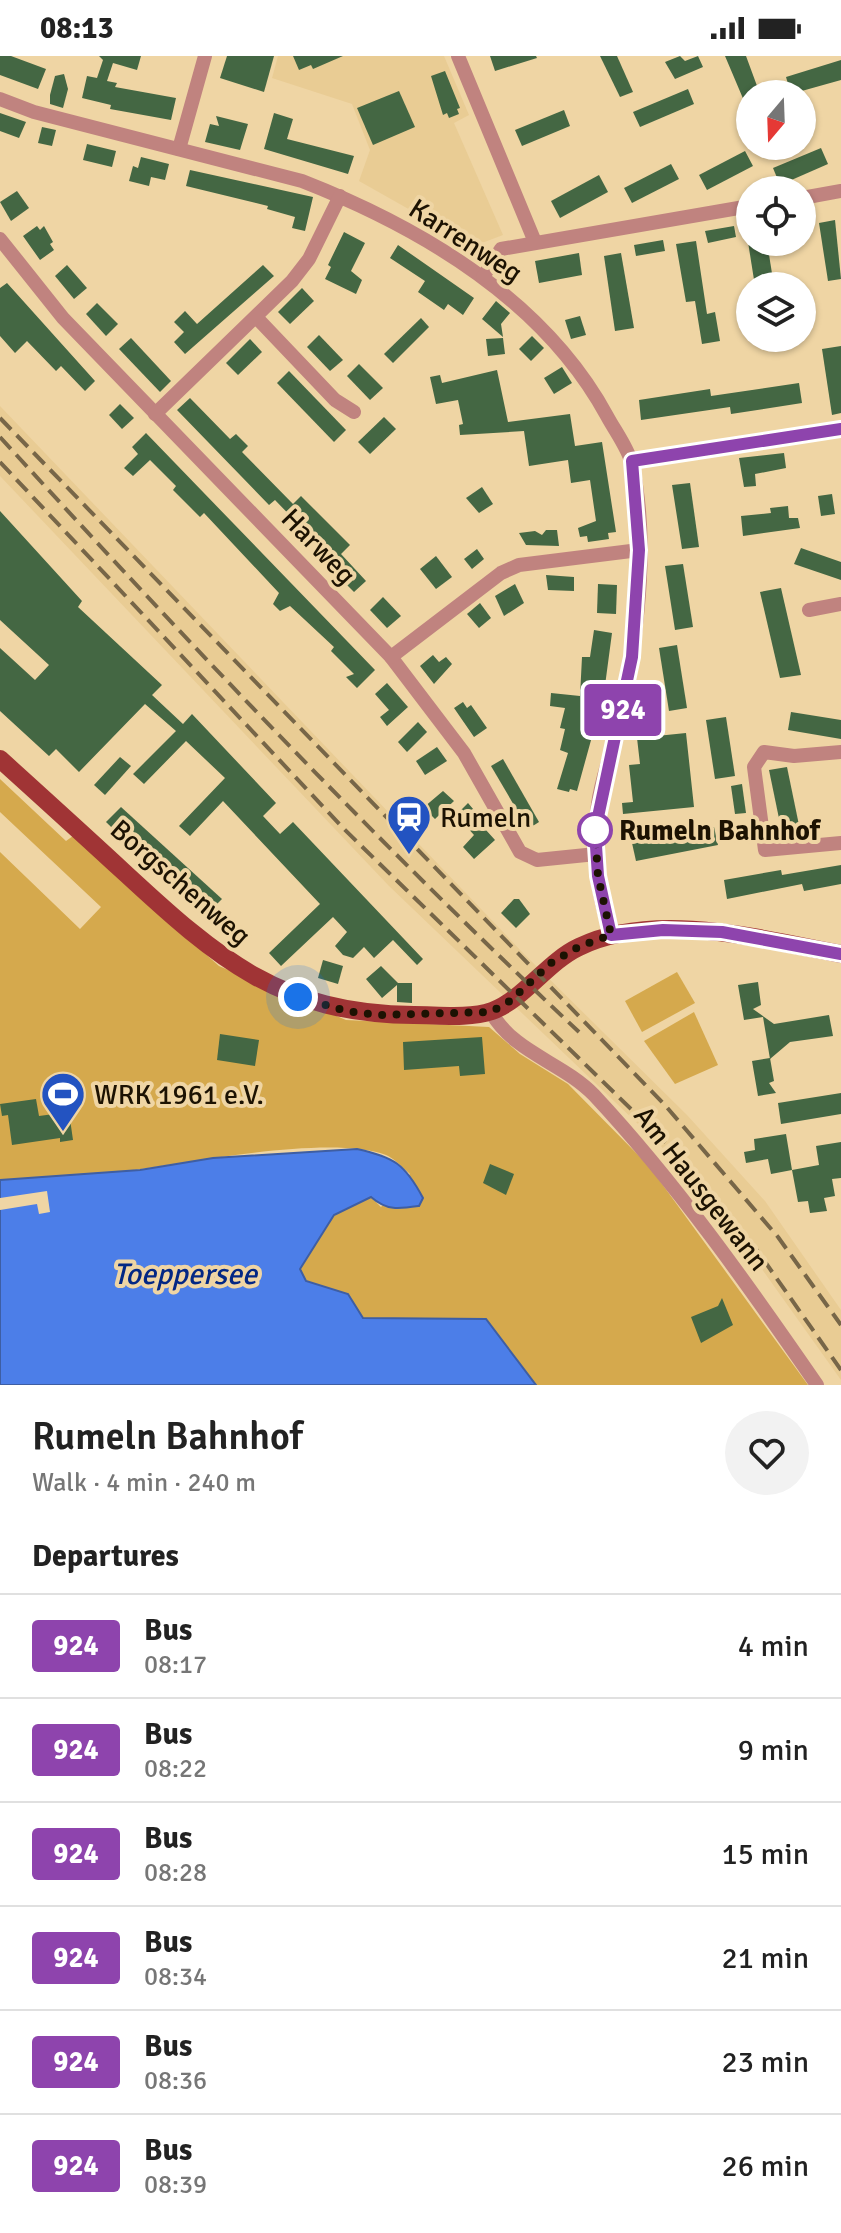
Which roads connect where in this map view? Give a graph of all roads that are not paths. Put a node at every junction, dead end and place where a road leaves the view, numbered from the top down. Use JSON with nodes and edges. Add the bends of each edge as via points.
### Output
{"nodes":[{"id":1,"x":205,"y":56,"type":"edge"},
{"id":2,"x":458,"y":56,"type":"edge"},
{"id":3,"x":0,"y":99,"type":"edge"},
{"id":4,"x":179,"y":149,"type":"junction"},
{"id":5,"x":841,"y":191,"type":"edge"},
{"id":6,"x":816,"y":195,"type":"edge"},
{"id":7,"x":340,"y":196,"type":"junction"},
{"id":8,"x":736,"y":208,"type":"edge"},
{"id":9,"x":0,"y":239,"type":"edge"},
{"id":10,"x":535,"y":242,"type":"junction"},
{"id":11,"x":483,"y":277,"type":"junction"},
{"id":12,"x":256,"y":317,"type":"junction"},
{"id":13,"x":354,"y":412,"type":"dead end"},
{"id":14,"x":155,"y":414,"type":"junction"},
{"id":15,"x":841,"y":429,"type":"edge"},
{"id":16,"x":632,"y":461,"type":"junction"},
{"id":17,"x":639,"y":550,"type":"junction"},
{"id":18,"x":841,"y":604,"type":"edge"},
{"id":19,"x":809,"y":610,"type":"dead end"},
{"id":20,"x":391,"y":657,"type":"junction"},
{"id":21,"x":841,"y":752,"type":"edge"},
{"id":22,"x":0,"y":759,"type":"edge"},
{"id":23,"x":841,"y":843,"type":"edge"},
{"id":24,"x":596,"y":854,"type":"junction"},
{"id":25,"x":611,"y":935,"type":"junction"},
{"id":26,"x":841,"y":954,"type":"edge"},
{"id":27,"x":491,"y":1012,"type":"junction"},
{"id":28,"x":817,"y":1385,"type":"edge"}],
"edges":[{"from":1,"to":4,"type":"street"},
{"from":2,"to":10,"type":"street"},
{"from":3,"to":4,"type":"street","name":"Karrenweg"},
{"from":4,"to":7,"type":"street","name":"Karrenweg"},
{"from":5,"to":6,"type":"street"},
{"from":7,"to":11,"type":"street","name":"Karrenweg"},
{"from":7,"to":12,"type":"street","via":[[309,259]]},
{"from":8,"to":10,"type":"street"},
{"from":9,"to":14,"type":"street","name":"Harweg","via":[[35,285]]},
{"from":10,"to":11,"type":"street","via":[[501,249]]},
{"from":11,"to":16,"type":"street","name":"Karrenweg","via":[[513,300],[593,390]]},
{"from":12,"to":13,"type":"street","via":[[335,400]]},
{"from":12,"to":14,"type":"street"},
{"from":14,"to":20,"type":"street","name":"Harweg"},
{"from":15,"to":16,"type":"street"},
{"from":16,"to":17,"type":"street"},
{"from":17,"to":20,"type":"street","via":[[519,565],[501,573]]},
{"from":17,"to":24,"type":"street","via":[[632,657],[598,802]]},
{"from":18,"to":19,"type":"street"},
{"from":20,"to":24,"type":"street","name":"Harweg","via":[[464,753],[525,857]]},
{"from":21,"to":23,"type":"street","via":[[764,752],[754,767],[765,850]]},
{"from":22,"to":27,"type":"main road","name":"Borgschenweg","via":[[233,966],[298,997],[362,1013]]},
{"from":24,"to":25,"type":"street"},
{"from":25,"to":26,"type":"main road","via":[[722,932]]},
{"from":25,"to":27,"type":"main road","via":[[551,963]]},
{"from":27,"to":28,"type":"street","name":"Am Hausgewann","via":[[523,1048],[590,1092],[650,1155]]}]}
